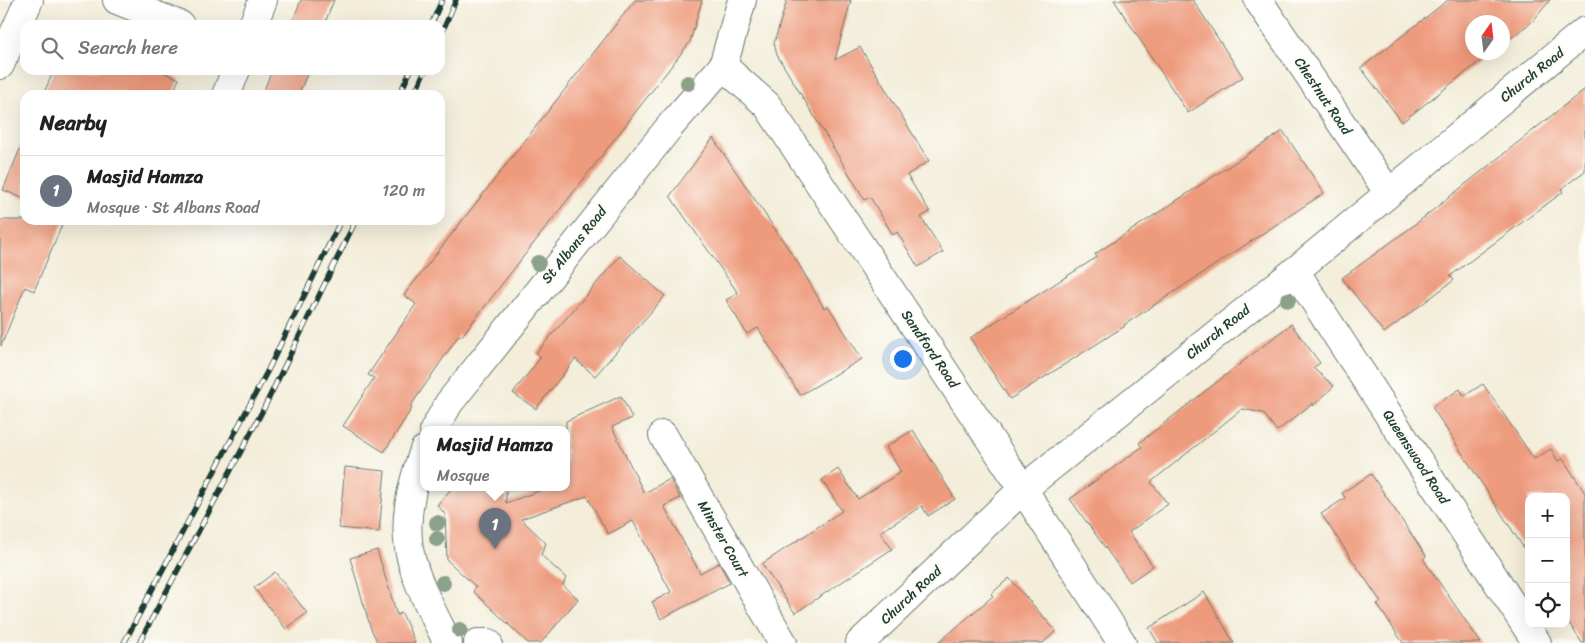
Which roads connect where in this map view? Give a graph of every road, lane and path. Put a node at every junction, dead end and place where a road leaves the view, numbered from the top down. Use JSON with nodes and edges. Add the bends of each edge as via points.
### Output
{"nodes":[{"id":1,"x":29,"y":0,"type":"edge"},
{"id":2,"x":117,"y":0,"type":"edge"},
{"id":3,"x":263,"y":0,"type":"edge"},
{"id":4,"x":742,"y":0,"type":"edge"},
{"id":5,"x":1258,"y":0,"type":"edge"},
{"id":6,"x":20,"y":20,"type":"edge"},
{"id":7,"x":20,"y":20,"type":"edge"},
{"id":8,"x":167,"y":20,"type":"edge"},
{"id":9,"x":255,"y":20,"type":"edge"},
{"id":10,"x":1585,"y":31,"type":"edge"},
{"id":11,"x":0,"y":65,"type":"edge"},
{"id":12,"x":723,"y":66,"type":"junction"},
{"id":13,"x":234,"y":75,"type":"edge"},
{"id":14,"x":228,"y":90,"type":"edge"},
{"id":15,"x":1388,"y":192,"type":"junction"},
{"id":16,"x":1295,"y":271,"type":"junction"},
{"id":17,"x":436,"y":426,"type":"edge"},
{"id":18,"x":663,"y":435,"type":"dead end"},
{"id":19,"x":420,"y":464,"type":"edge"},
{"id":20,"x":1023,"y":489,"type":"junction"},
{"id":21,"x":448,"y":643,"type":"edge"},
{"id":22,"x":478,"y":643,"type":"edge"},
{"id":23,"x":488,"y":643,"type":"edge"},
{"id":24,"x":783,"y":643,"type":"edge"},
{"id":25,"x":860,"y":643,"type":"edge"},
{"id":26,"x":1122,"y":643,"type":"edge"},
{"id":27,"x":1537,"y":643,"type":"edge"}],
"edges":[{"from":1,"to":7,"type":"street"},
{"from":2,"to":8,"type":"street"},
{"from":3,"to":9,"type":"street"},
{"from":4,"to":12,"type":"street"},
{"from":5,"to":15,"type":"street","name":"Chestnut Road"},
{"from":6,"to":11,"type":"street"},
{"from":10,"to":15,"type":"street","name":"Church Road"},
{"from":12,"to":17,"type":"street","name":"St Albans Road","via":[[670,125],[576,241],[449,403]]},
{"from":12,"to":20,"type":"street","name":"Sandford Road","via":[[767,105]]},
{"from":13,"to":14,"type":"street"},
{"from":15,"to":16,"type":"street","name":"Church Road"},
{"from":16,"to":20,"type":"street","name":"Church Road"},
{"from":16,"to":27,"type":"street","name":"Queenswood Road"},
{"from":18,"to":24,"type":"street","name":"Minster Court"},
{"from":19,"to":21,"type":"street","via":[[410,499],[408,541],[413,564]]},
{"from":20,"to":25,"type":"street","name":"Church Road"},
{"from":20,"to":26,"type":"street","name":"Sandford Road"},
{"from":22,"to":23,"type":"street"}]}
